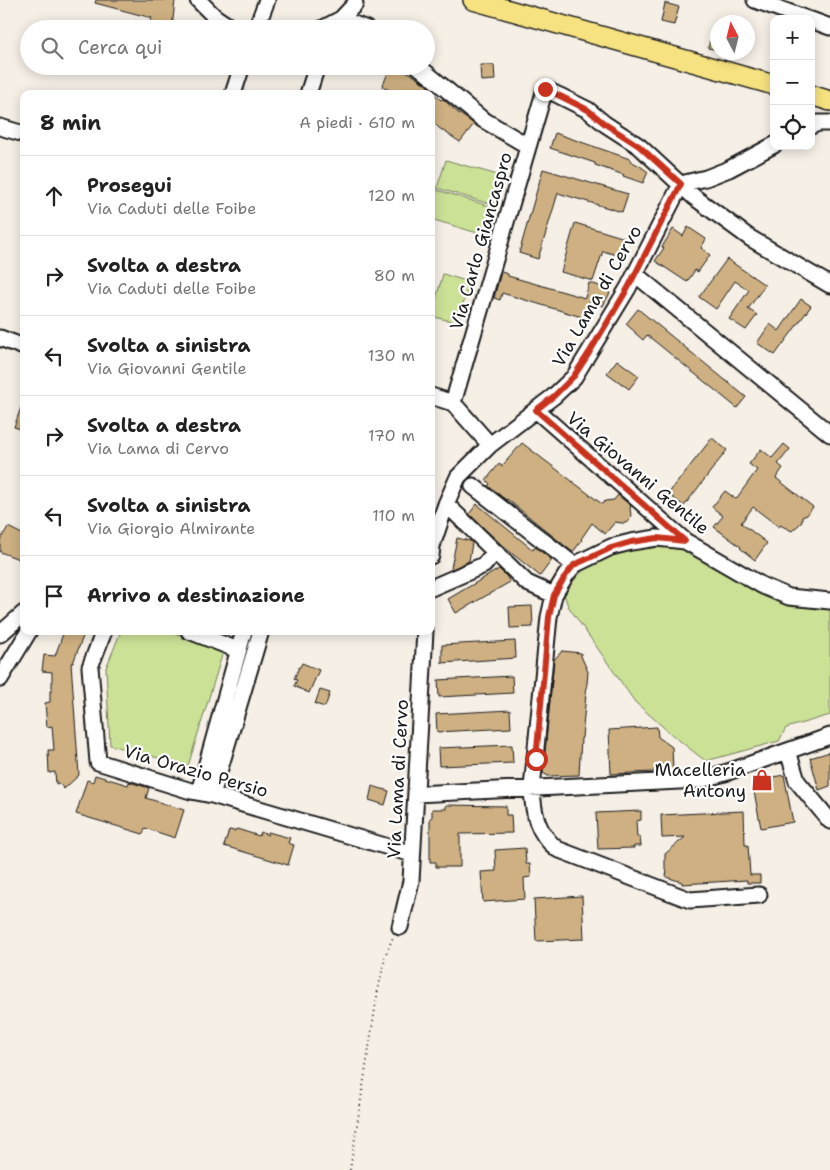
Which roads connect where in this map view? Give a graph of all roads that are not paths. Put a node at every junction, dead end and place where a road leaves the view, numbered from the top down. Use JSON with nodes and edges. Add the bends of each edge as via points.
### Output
{"nodes":[{"id":1,"x":198,"y":0,"type":"edge"},
{"id":2,"x":267,"y":0,"type":"edge"},
{"id":3,"x":474,"y":0,"type":"edge"},
{"id":4,"x":755,"y":0,"type":"edge"},
{"id":5,"x":355,"y":4,"type":"dead end"},
{"id":6,"x":798,"y":11,"type":"edge"},
{"id":7,"x":341,"y":19,"type":"edge"},
{"id":8,"x":220,"y":20,"type":"edge"},
{"id":9,"x":259,"y":20,"type":"edge"},
{"id":10,"x":815,"y":21,"type":"edge"},
{"id":11,"x":830,"y":27,"type":"edge"},
{"id":12,"x":239,"y":75,"type":"edge"},
{"id":13,"x":314,"y":75,"type":"edge"},
{"id":14,"x":429,"y":75,"type":"edge"},
{"id":15,"x":770,"y":84,"type":"edge"},
{"id":16,"x":234,"y":90,"type":"edge"},
{"id":17,"x":309,"y":90,"type":"edge"},
{"id":18,"x":815,"y":96,"type":"edge"},
{"id":19,"x":830,"y":101,"type":"edge"},
{"id":20,"x":830,"y":123,"type":"edge"},
{"id":21,"x":815,"y":125,"type":"edge"},
{"id":22,"x":0,"y":127,"type":"edge"},
{"id":23,"x":20,"y":133,"type":"edge"},
{"id":24,"x":528,"y":146,"type":"junction"},
{"id":25,"x":770,"y":147,"type":"edge"},
{"id":26,"x":681,"y":184,"type":"junction"},
{"id":27,"x":635,"y":274,"type":"junction"},
{"id":28,"x":830,"y":285,"type":"edge"},
{"id":29,"x":0,"y":338,"type":"edge"},
{"id":30,"x":20,"y":346,"type":"edge"},
{"id":31,"x":435,"y":397,"type":"edge"},
{"id":32,"x":453,"y":403,"type":"junction"},
{"id":33,"x":536,"y":410,"type":"junction"},
{"id":34,"x":830,"y":434,"type":"edge"},
{"id":35,"x":490,"y":445,"type":"junction"},
{"id":36,"x":473,"y":486,"type":"dead end"},
{"id":37,"x":446,"y":504,"type":"junction"},
{"id":38,"x":435,"y":537,"type":"edge"},
{"id":39,"x":685,"y":541,"type":"junction"},
{"id":40,"x":496,"y":552,"type":"junction"},
{"id":41,"x":574,"y":565,"type":"junction"},
{"id":42,"x":435,"y":586,"type":"edge"},
{"id":43,"x":554,"y":595,"type":"junction"},
{"id":44,"x":830,"y":601,"type":"edge"},
{"id":45,"x":20,"y":616,"type":"edge"},
{"id":46,"x":0,"y":634,"type":"edge"},
{"id":47,"x":27,"y":635,"type":"edge"},
{"id":48,"x":102,"y":635,"type":"edge"},
{"id":49,"x":199,"y":635,"type":"edge"},
{"id":50,"x":243,"y":635,"type":"edge"},
{"id":51,"x":260,"y":635,"type":"edge"},
{"id":52,"x":425,"y":635,"type":"edge"},
{"id":53,"x":238,"y":650,"type":"junction"},
{"id":54,"x":0,"y":679,"type":"edge"},
{"id":55,"x":830,"y":736,"type":"edge"},
{"id":56,"x":788,"y":751,"type":"junction"},
{"id":57,"x":532,"y":788,"type":"junction"},
{"id":58,"x":206,"y":794,"type":"junction"},
{"id":59,"x":416,"y":794,"type":"junction"},
{"id":60,"x":830,"y":821,"type":"edge"},
{"id":61,"x":412,"y":854,"type":"junction"},
{"id":62,"x":759,"y":895,"type":"dead end"},
{"id":63,"x":400,"y":927,"type":"road end"}],
"edges":[{"from":1,"to":8,"type":"street"},
{"from":2,"to":9,"type":"street"},
{"from":3,"to":15,"type":"main road"},
{"from":4,"to":6,"type":"street"},
{"from":5,"to":7,"type":"street"},
{"from":10,"to":11,"type":"street"},
{"from":12,"to":16,"type":"street"},
{"from":13,"to":17,"type":"street"},
{"from":14,"to":24,"type":"street","via":[[482,120]]},
{"from":18,"to":19,"type":"main road"},
{"from":20,"to":21,"type":"street"},
{"from":22,"to":23,"type":"street"},
{"from":24,"to":26,"type":"street","name":"Via Carlo Giancaspro","via":[[545,89],[588,110],[639,146]]},
{"from":24,"to":32,"type":"street","name":"Via Carlo Giancaspro"},
{"from":25,"to":26,"type":"street","via":[[729,170]]},
{"from":26,"to":27,"type":"street","name":"Via Lama di Cervo"},
{"from":26,"to":28,"type":"street","via":[[750,238]]},
{"from":27,"to":33,"type":"street","name":"Via Lama di Cervo","via":[[574,376]]},
{"from":27,"to":34,"type":"street"},
{"from":29,"to":30,"type":"street"},
{"from":31,"to":32,"type":"street"},
{"from":32,"to":35,"type":"street"},
{"from":33,"to":35,"type":"street","name":"Via Lama di Cervo"},
{"from":33,"to":39,"type":"street","name":"Via Giovanni Gentile"},
{"from":35,"to":37,"type":"street","name":"Via Lama di Cervo","via":[[458,477]]},
{"from":36,"to":41,"type":"street"},
{"from":37,"to":38,"type":"street","name":"Via Lama di Cervo"},
{"from":37,"to":40,"type":"street"},
{"from":39,"to":41,"type":"street","via":[[657,538],[631,542]]},
{"from":39,"to":44,"type":"street","name":"Via Giovanni Gentile","via":[[763,586],[789,597]]},
{"from":40,"to":42,"type":"street","via":[[484,565]]},
{"from":40,"to":43,"type":"street","via":[[527,583]]},
{"from":41,"to":43,"type":"street"},
{"from":43,"to":57,"type":"street"},
{"from":45,"to":46,"type":"street"},
{"from":47,"to":54,"type":"street"},
{"from":48,"to":58,"type":"street","name":"Via Orazio Persio","via":[[90,667],[98,762]]},
{"from":49,"to":53,"type":"street"},
{"from":50,"to":53,"type":"street"},
{"from":51,"to":58,"type":"street"},
{"from":52,"to":59,"type":"street","name":"Via Lama di Cervo"},
{"from":53,"to":58,"type":"street"},
{"from":55,"to":56,"type":"street"},
{"from":56,"to":57,"type":"street","via":[[700,780]]},
{"from":56,"to":60,"type":"street","via":[[797,781]]},
{"from":57,"to":59,"type":"street"},
{"from":57,"to":62,"type":"street","via":[[538,826],[558,849],[690,900]]},
{"from":58,"to":61,"type":"street","name":"Via Orazio Persio"},
{"from":59,"to":61,"type":"street","name":"Via Lama di Cervo"},
{"from":61,"to":63,"type":"street","name":"Via Lama di Cervo","via":[[411,881]]}]}
